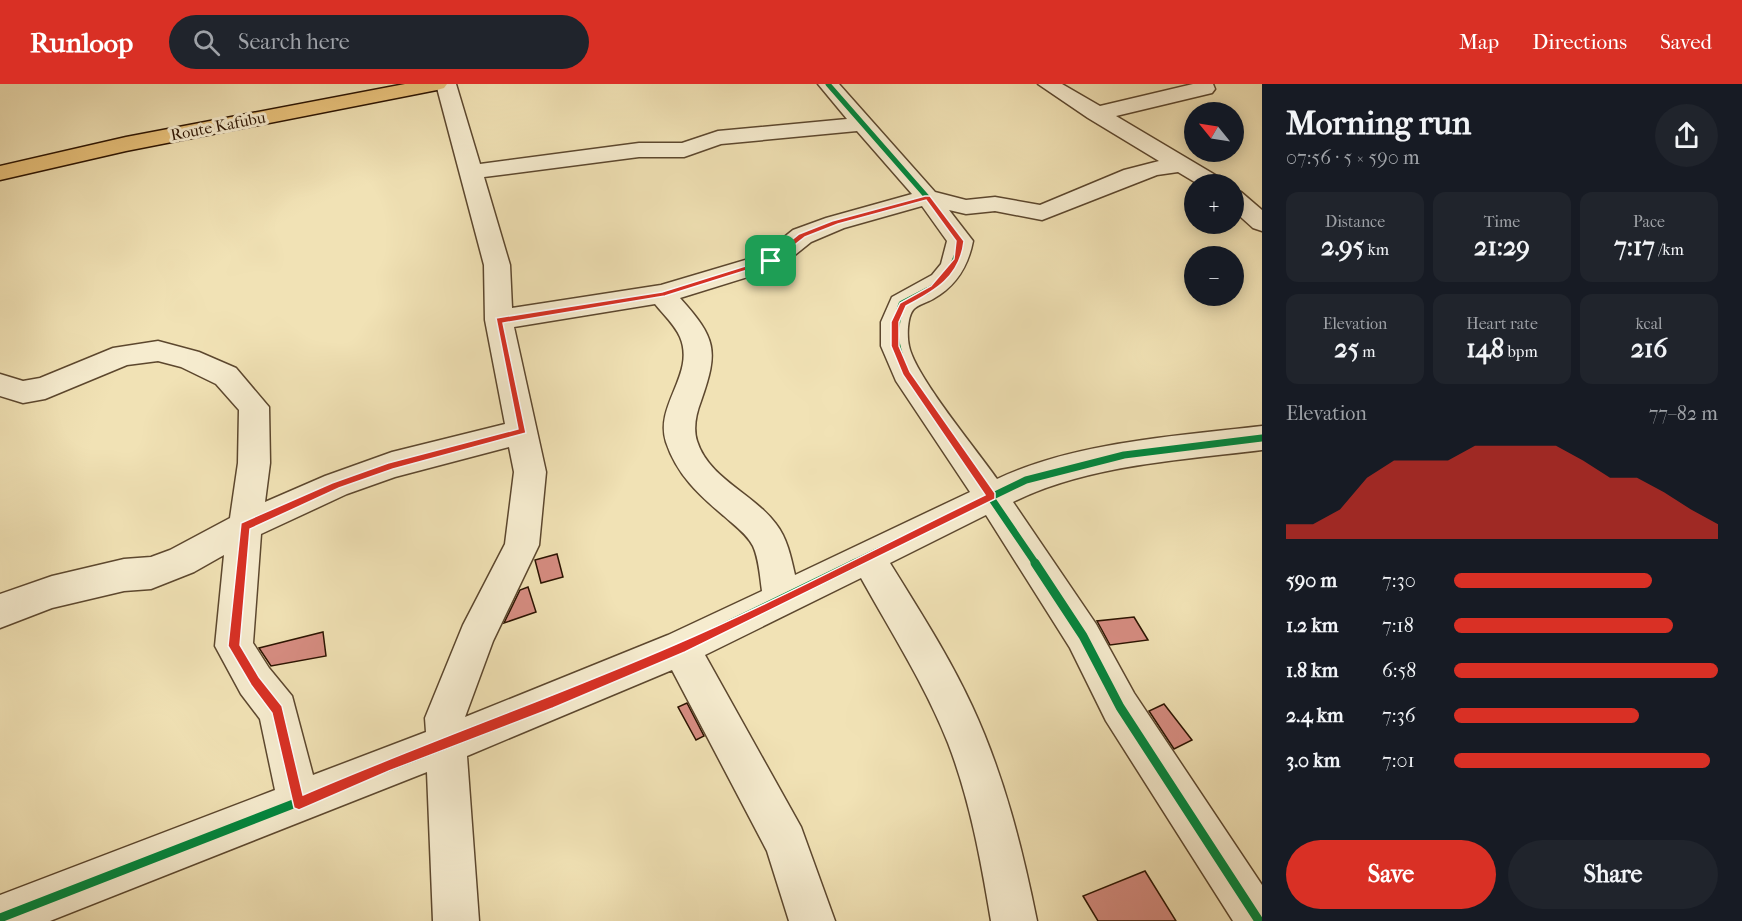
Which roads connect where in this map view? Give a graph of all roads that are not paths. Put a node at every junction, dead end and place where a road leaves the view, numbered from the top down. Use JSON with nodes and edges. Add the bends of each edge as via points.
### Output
{"nodes":[{"id":1,"x":437,"y":84,"type":"edge"},
{"id":2,"x":446,"y":84,"type":"edge"},
{"id":3,"x":828,"y":84,"type":"edge"},
{"id":4,"x":1048,"y":84,"type":"edge"},
{"id":5,"x":1203,"y":84,"type":"edge"},
{"id":6,"x":1095,"y":114,"type":"junction"},
{"id":7,"x":862,"y":124,"type":"junction"},
{"id":8,"x":1183,"y":165,"type":"junction"},
{"id":9,"x":471,"y":172,"type":"junction"},
{"id":10,"x":0,"y":173,"type":"edge"},
{"id":11,"x":1198,"y":174,"type":"edge"},
{"id":12,"x":927,"y":198,"type":"junction"},
{"id":13,"x":1244,"y":207,"type":"edge"},
{"id":14,"x":1262,"y":223,"type":"edge"},
{"id":15,"x":662,"y":294,"type":"junction"},
{"id":16,"x":499,"y":320,"type":"junction"},
{"id":17,"x":0,"y":385,"type":"edge"},
{"id":18,"x":523,"y":431,"type":"junction"},
{"id":19,"x":1262,"y":438,"type":"edge"},
{"id":20,"x":991,"y":496,"type":"junction"},
{"id":21,"x":245,"y":526,"type":"junction"},
{"id":22,"x":867,"y":556,"type":"junction"},
{"id":23,"x":782,"y":599,"type":"junction"},
{"id":24,"x":0,"y":610,"type":"edge"},
{"id":25,"x":681,"y":648,"type":"junction"},
{"id":26,"x":446,"y":743,"type":"junction"},
{"id":27,"x":299,"y":803,"type":"junction"},
{"id":28,"x":0,"y":918,"type":"edge"},
{"id":29,"x":456,"y":921,"type":"edge"},
{"id":30,"x":812,"y":921,"type":"edge"},
{"id":31,"x":1014,"y":921,"type":"edge"},
{"id":32,"x":1260,"y":921,"type":"edge"}],
"edges":[{"from":1,"to":10,"type":"main road","name":"Route Kafubu","via":[[126,144]]},
{"from":2,"to":9,"type":"street"},
{"from":3,"to":7,"type":"street"},
{"from":4,"to":6,"type":"street"},
{"from":5,"to":6,"type":"street","via":[[1205,89]]},
{"from":6,"to":8,"type":"street"},
{"from":7,"to":9,"type":"street","via":[[718,138],[684,150],[639,150]]},
{"from":7,"to":12,"type":"street"},
{"from":8,"to":11,"type":"street"},
{"from":8,"to":12,"type":"street","via":[[1132,174],[1042,213],[995,204],[966,207]]},
{"from":9,"to":16,"type":"street","via":[[497,265]]},
{"from":12,"to":15,"type":"street","via":[[835,223],[802,236],[771,261]]},
{"from":12,"to":20,"type":"street","via":[[960,241],[958,259],[933,288],[902,304],[895,322],[895,346],[906,373]]},
{"from":13,"to":14,"type":"street"},
{"from":15,"to":16,"type":"street"},
{"from":15,"to":23,"type":"street","via":[[695,338],[699,365],[677,426],[686,455],[704,480],[738,507],[764,535]]},
{"from":16,"to":18,"type":"street"},
{"from":17,"to":21,"type":"street","via":[[23,392],[45,388],[123,355],[158,351],[189,359],[226,376],[254,407],[254,463]]},
{"from":18,"to":21,"type":"street","via":[[392,465]]},
{"from":18,"to":26,"type":"street","via":[[530,472],[522,545],[459,677],[445,718]]},
{"from":19,"to":20,"type":"street","via":[[1124,455],[1026,480]]},
{"from":20,"to":22,"type":"street"},
{"from":20,"to":32,"type":"street","via":[[1083,636],[1120,707]]},
{"from":21,"to":24,"type":"street","via":[[152,573],[123,575],[52,592]]},
{"from":21,"to":27,"type":"street","via":[[234,646],[278,710]]},
{"from":22,"to":23,"type":"street"},
{"from":22,"to":31,"type":"street","via":[[958,720],[988,803]]},
{"from":23,"to":25,"type":"street"},
{"from":25,"to":26,"type":"street","via":[[553,703]]},
{"from":25,"to":30,"type":"street","via":[[786,842]]},
{"from":26,"to":27,"type":"street"},
{"from":26,"to":29,"type":"street"},
{"from":27,"to":28,"type":"street"}]}
